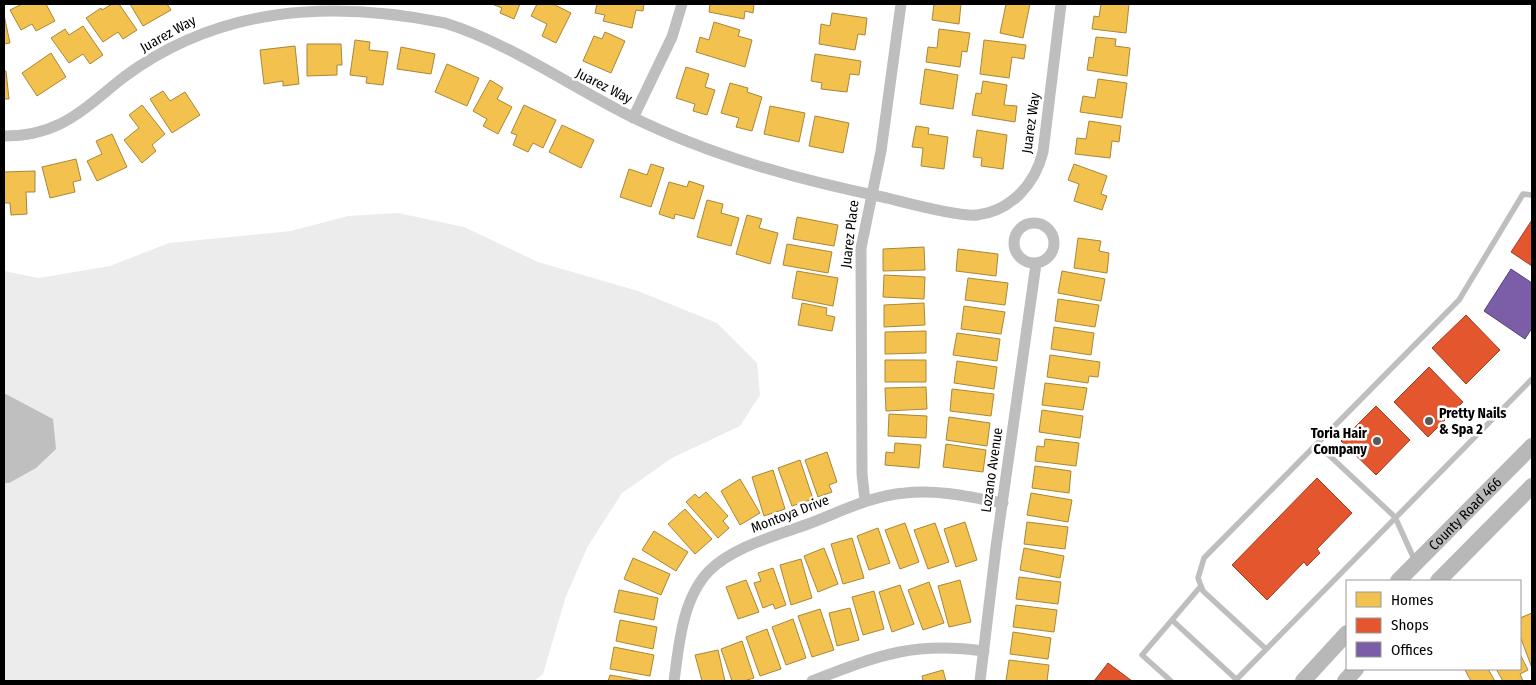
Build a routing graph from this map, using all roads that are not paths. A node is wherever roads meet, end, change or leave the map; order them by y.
1 (682, 4) edge
2 (902, 4) edge
3 (1061, 4) edge
4 (289, 5) edge
5 (633, 118) junction
6 (4, 136) edge
7 (870, 195) junction
8 (1532, 195) edge
9 (1036, 264) dead end
10 (1532, 379) edge
11 (1317, 444) junction
12 (1532, 446) edge
13 (1532, 486) edge
14 (864, 501) junction
15 (1003, 503) junction
16 (1395, 518) junction
17 (1416, 563) junction
18 (1399, 580) edge
19 (1439, 580) edge
20 (1201, 586) junction
21 (1172, 620) junction
22 (1346, 634) edge
23 (1266, 649) junction
24 (984, 651) junction
25 (1355, 670) edge
26 (1236, 680) edge
27 (674, 681) edge
28 (812, 681) edge
29 (980, 681) edge
30 (1171, 681) edge
31 (1303, 681) edge
32 (1345, 681) edge

1 - 5 street
2 - 7 street, Juarez Place
3 - 7 street, Juarez Way
4 - 5 street, Juarez Way
4 - 6 street, Juarez Way
5 - 7 street, Juarez Way
7 - 14 street, Juarez Place
8 - 11 lane
9 - 15 street, Lozano Avenue
10 - 16 lane
11 - 16 lane
11 - 20 lane
12 - 17 main road, County Road 466
13 - 19 main road, County Road 466
14 - 15 street, Montoya Drive
14 - 27 street, Montoya Drive
15 - 24 street, Lozano Avenue
16 - 17 lane
16 - 23 lane
17 - 18 main road, County Road 466
20 - 21 lane
20 - 23 lane
21 - 26 lane
21 - 30 lane
22 - 31 main road
23 - 26 lane
24 - 28 street
24 - 29 street, Lozano Avenue
25 - 32 main road

